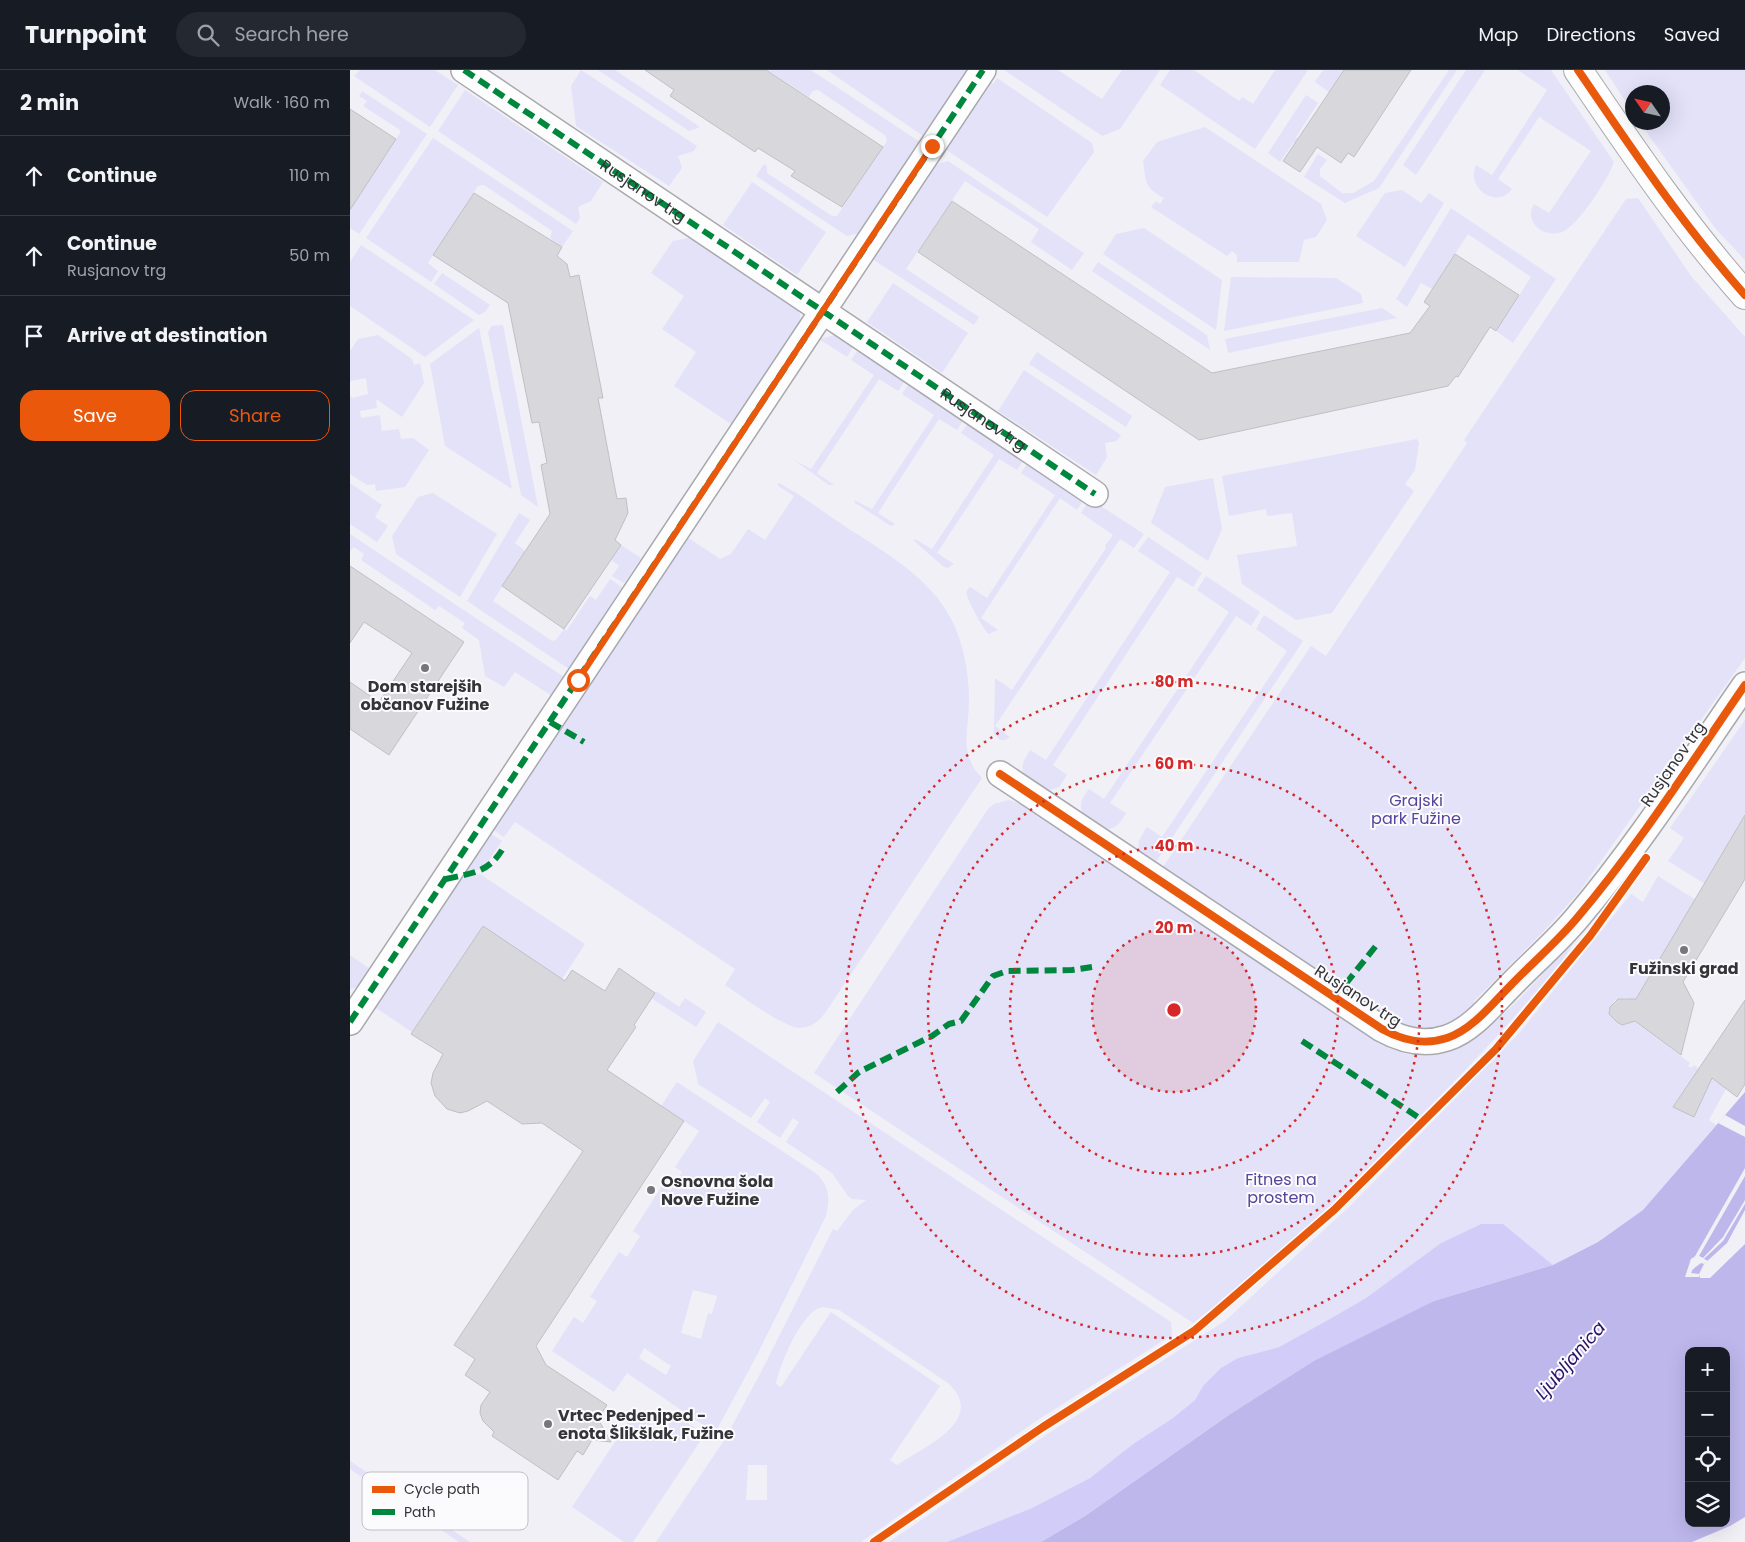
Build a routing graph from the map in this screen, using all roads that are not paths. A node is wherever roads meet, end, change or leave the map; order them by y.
1 (464, 70) edge
2 (983, 70) edge
3 (1578, 70) edge
4 (1745, 295) edge
5 (823, 311) junction
6 (1095, 494) dead end
7 (1745, 684) edge
8 (1000, 774) dead end
9 (350, 1022) edge

1 - 5 street, Rusjanov trg
2 - 5 street
3 - 4 street
5 - 6 street, Rusjanov trg
5 - 9 street
7 - 8 street, Rusjanov trg

